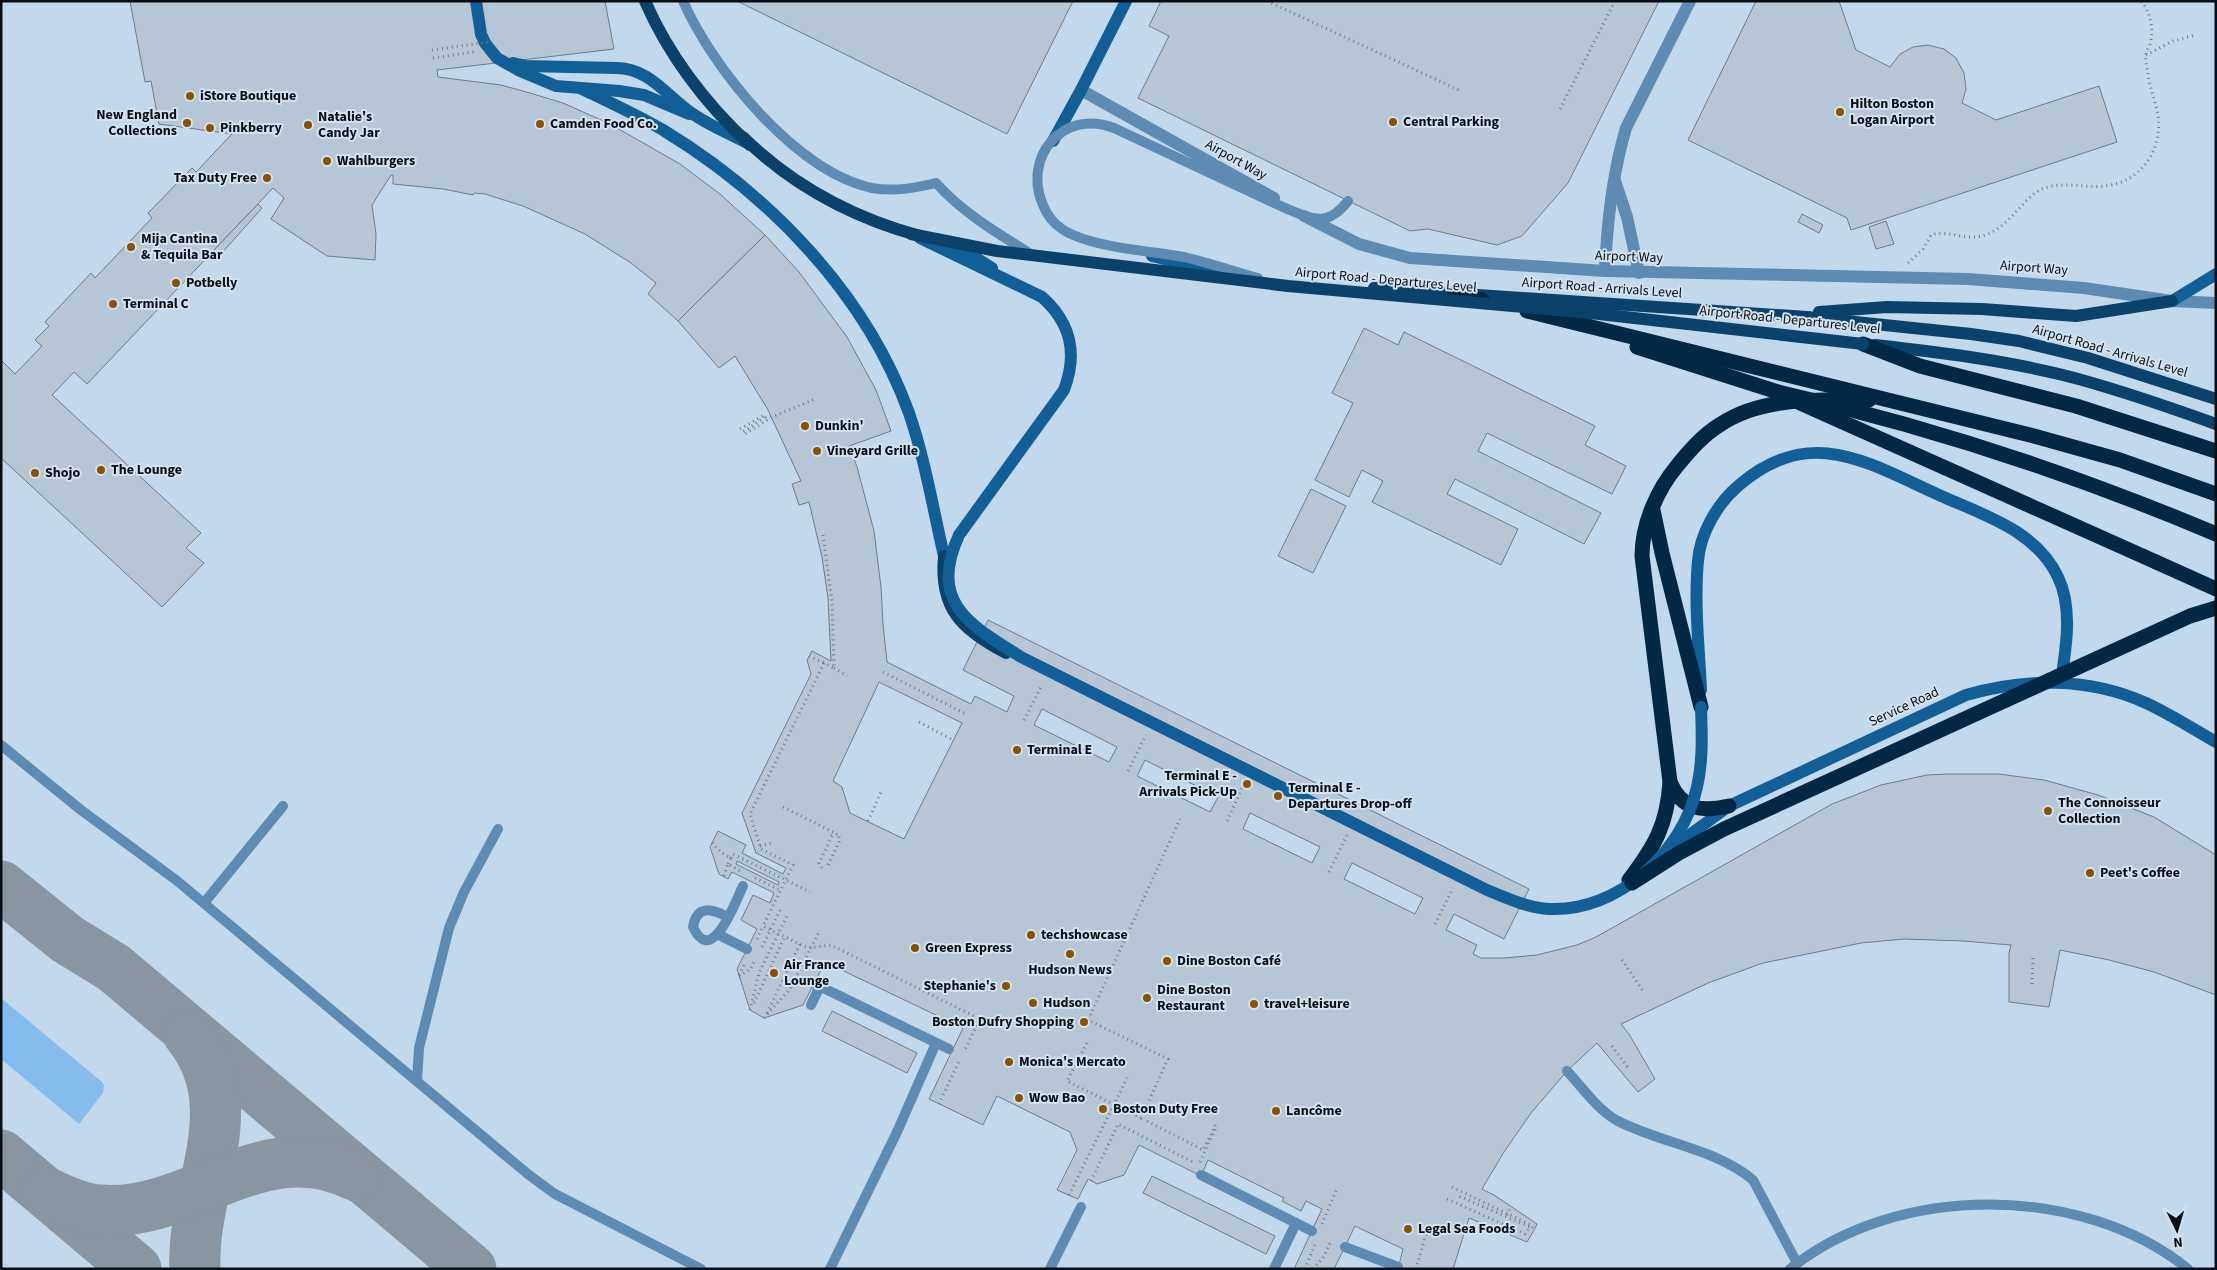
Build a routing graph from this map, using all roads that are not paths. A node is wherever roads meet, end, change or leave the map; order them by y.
1 (477, 1) edge
2 (646, 1) edge
3 (683, 1) edge
4 (1126, 1) edge
5 (1690, 1) edge
6 (489, 46) junction
7 (582, 89) junction
8 (1081, 90) junction
9 (750, 145) junction
10 (1614, 178) junction
11 (1348, 201) dead end
12 (911, 234) junction
13 (954, 244) junction
14 (1032, 255) junction
15 (1605, 271) junction
16 (1639, 272) junction
17 (2216, 274) edge
18 (1243, 279) junction
19 (1288, 286) junction
20 (1455, 293) junction
21 (2172, 300) junction
22 (1479, 303) junction
23 (2216, 303) edge
24 (1780, 316) junction
25 (1863, 344) junction
26 (1778, 392) junction
27 (2216, 399) edge
28 (1893, 400) junction
29 (2216, 424) edge
30 (2216, 451) edge
31 (2216, 494) edge
32 (1653, 508) junction
33 (2216, 534) edge
34 (944, 556) junction
35 (2216, 589) edge
36 (2216, 608) edge
37 (2061, 682) junction
38 (1702, 707) junction
39 (2216, 742) edge
40 (1, 745) edge
41 (1670, 782) junction
42 (283, 806) dead end
43 (1729, 806) junction
44 (498, 829) dead end
45 (1631, 881) junction
46 (743, 886) dead end
47 (204, 903) junction
48 (728, 917) junction
49 (718, 935) junction
50 (747, 949) dead end
51 (811, 1006) dead end
52 (936, 1043) junction
53 (949, 1049) dead end
54 (1567, 1071) dead end
55 (417, 1081) junction
56 (1201, 1175) dead end
57 (1081, 1207) dead end
58 (1296, 1223) junction
59 (1312, 1231) dead end
60 (1345, 1247) dead end
61 (1793, 1266) edge
62 (1398, 1267) dead end
63 (701, 1269) edge
64 (830, 1269) edge
65 (1050, 1269) edge
66 (1274, 1269) edge
67 (2188, 1269) edge

1 - 6 main road
2 - 9 main road, Airport Road - Departures Level, bridge
3 - 14 lane
4 - 8 main road
5 - 10 street
6 - 7 main road
6 - 9 main road, bridge
7 - 9 main road
7 - 34 main road
8 - 15 street, Airport Way
8 - 18 main road
9 - 12 main road, Airport Road - Departures Level
9 - 13 main road, Airport Road - Arrivals Level
10 - 15 street
10 - 16 street
11 - 19 lane, bridge
12 - 19 main road, Airport Road - Departures Level, bridge
12 - 45 main road, bridge
13 - 14 main road, Airport Road - Arrivals Level
13 - 34 main road
14 - 18 main road, Airport Road - Arrivals Level
15 - 16 street, Airport Way
16 - 21 street, Airport Way
17 - 21 main road
18 - 20 main road, Airport Road - Arrivals Level
19 - 22 main road, Airport Road - Departures Level, bridge
20 - 24 main road, Airport Road - Arrivals Level
20 - 28 highway
21 - 23 street, Airport Way
21 - 24 main road
22 - 25 main road, Airport Road - Departures Level, bridge
22 - 26 highway, bridge
24 - 27 main road, Airport Road - Arrivals Level
25 - 29 main road, Airport Road - Departures Level
25 - 30 highway
26 - 33 highway, bridge
26 - 35 highway, bridge
28 - 31 highway
28 - 32 highway
32 - 38 highway
32 - 41 highway
34 - 45 main road
36 - 45 highway, bridge
37 - 38 main road
37 - 39 main road, Service Road
37 - 43 main road, Service Road
38 - 45 main road, bridge
40 - 47 lane
41 - 43 highway
41 - 45 highway
42 - 47 lane
43 - 45 main road, Service Road
44 - 55 lane
46 - 48 lane
47 - 55 lane
48 - 49 lane
48 - 49 lane
49 - 50 lane
51 - 52 lane
52 - 53 lane
52 - 64 lane
54 - 61 lane
55 - 63 lane
56 - 58 lane
57 - 65 lane
58 - 59 lane
58 - 66 lane
60 - 62 lane
61 - 67 lane

